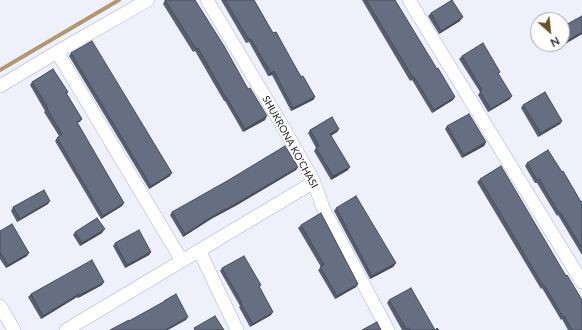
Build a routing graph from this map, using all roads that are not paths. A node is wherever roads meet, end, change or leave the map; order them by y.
1 (148, 0) edge
2 (207, 0) edge
3 (409, 0) edge
4 (57, 52) junction
5 (0, 86) edge
6 (314, 182) junction
7 (199, 250) junction
8 (182, 261) junction
9 (582, 282) edge
10 (0, 306) edge
11 (14, 330) edge
12 (66, 330) edge
13 (237, 330) edge
14 (388, 330) edge

1 - 4 street
2 - 6 street, SHUKRONA KO'CHASI
3 - 9 street
4 - 5 street
4 - 8 street
6 - 7 street
6 - 14 street, SHUKRONA KO'CHASI
7 - 8 street
7 - 13 street
8 - 12 street
10 - 11 street

